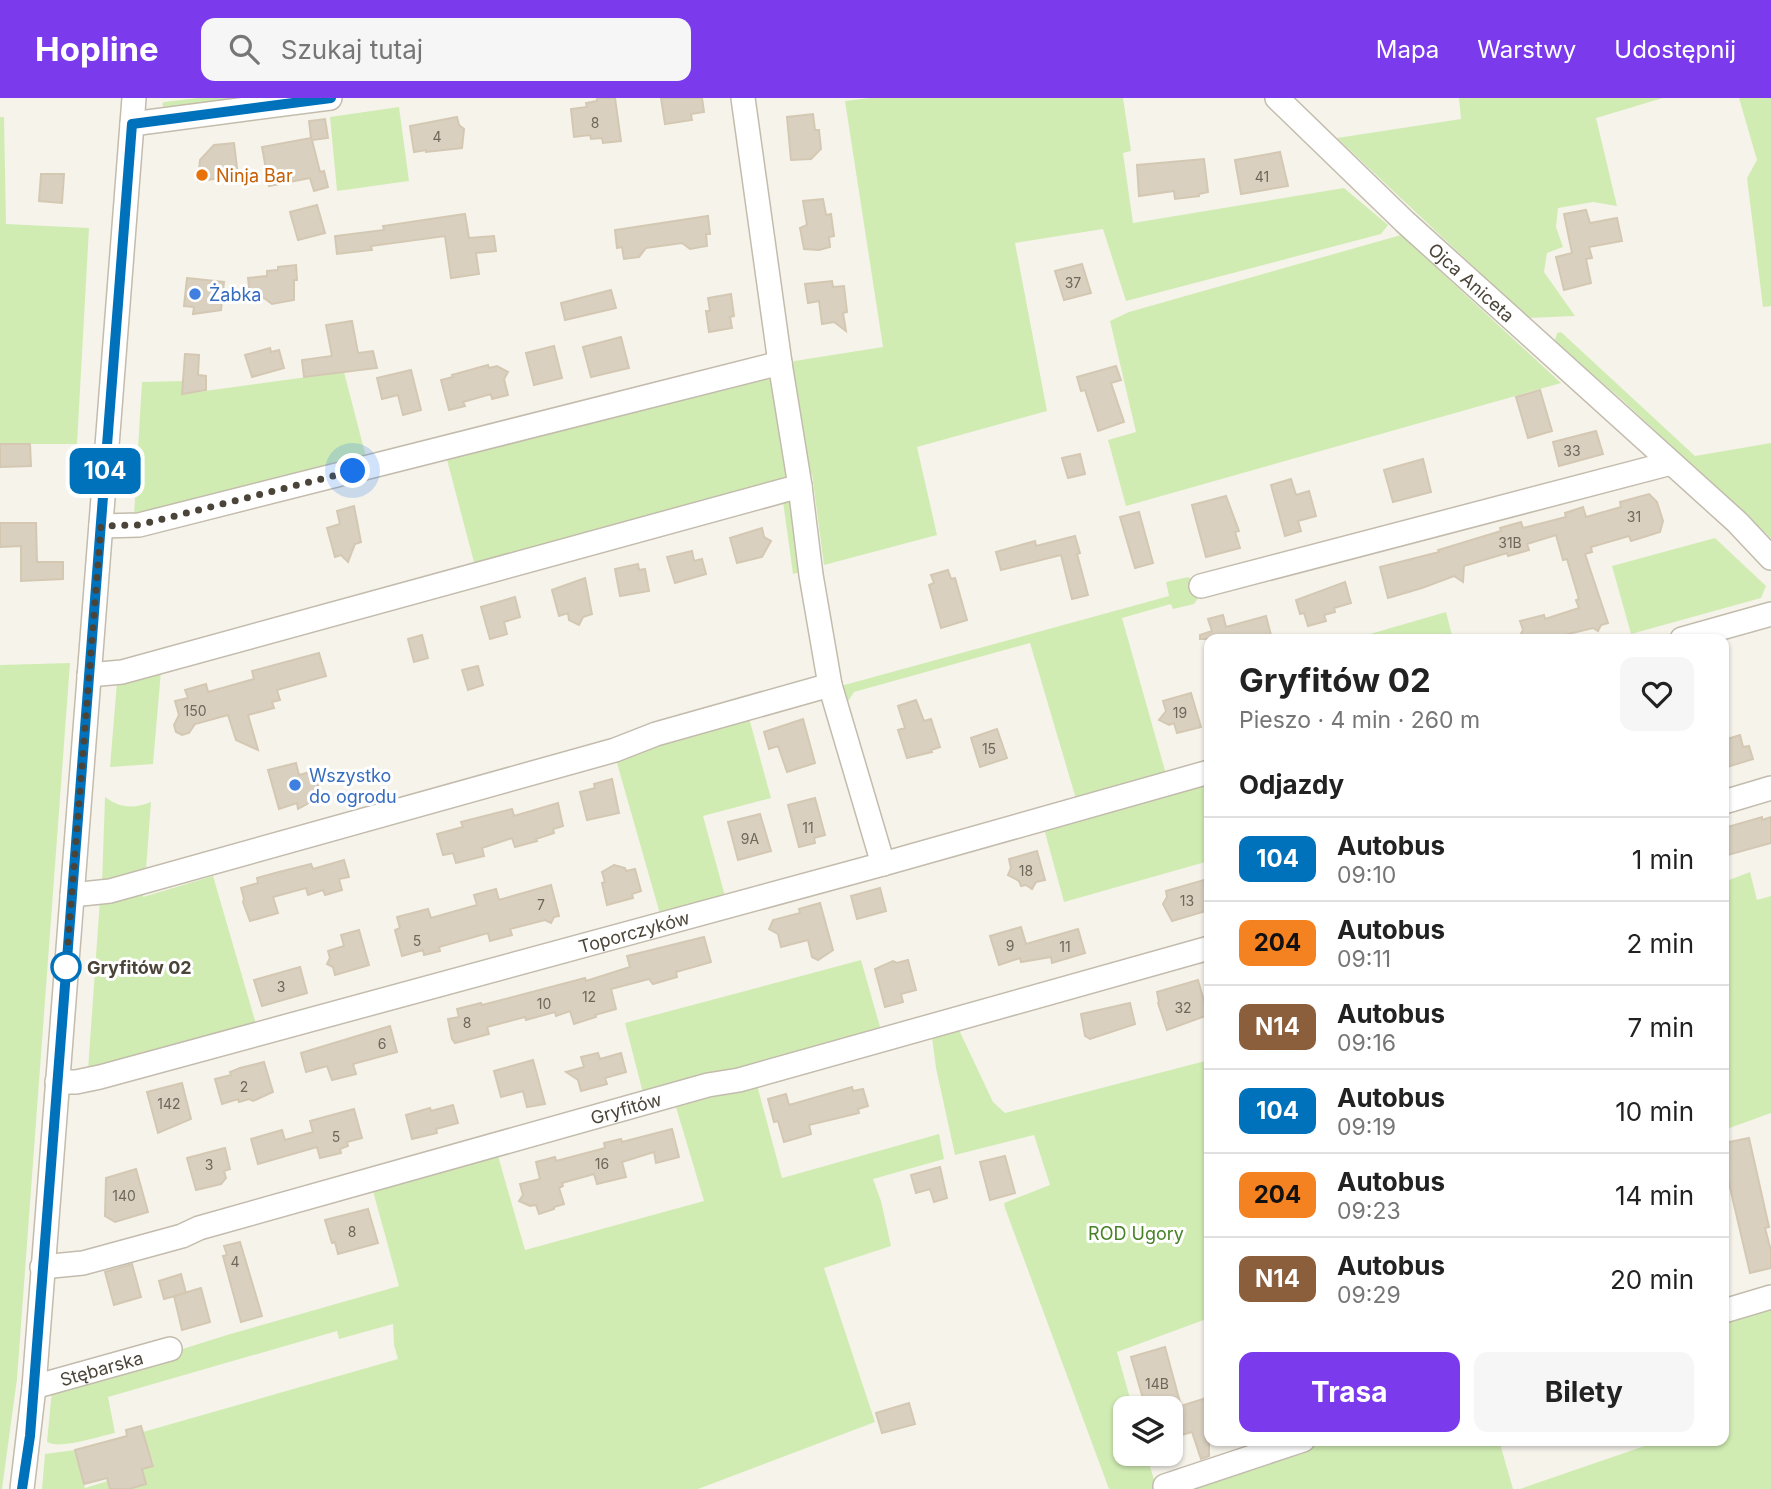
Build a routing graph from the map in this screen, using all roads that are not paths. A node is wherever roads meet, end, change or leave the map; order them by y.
1 (134, 98) edge
2 (330, 98) edge
3 (743, 98) edge
4 (1277, 98) edge
5 (132, 124) junction
6 (780, 363) junction
7 (1671, 463) junction
8 (800, 486) junction
9 (101, 526) junction
10 (1771, 558) edge
11 (1200, 586) dead end
12 (1771, 614) edge
13 (1700, 634) edge
14 (89, 675) junction
15 (830, 685) junction
16 (1204, 773) edge
17 (1771, 788) edge
18 (1729, 801) edge
19 (883, 864) junction
20 (72, 895) junction
21 (1204, 949) edge
22 (57, 1083) junction
23 (42, 1267) junction
24 (1771, 1297) edge
25 (1729, 1310) edge
26 (170, 1349) dead end
27 (34, 1387) junction
28 (1285, 1446) edge
29 (1165, 1486) dead end
30 (22, 1489) edge

1 - 5 street
2 - 5 street
3 - 6 street
4 - 7 street, Ojca Aniceta
5 - 9 street
6 - 8 street
6 - 9 street
7 - 10 street, Ojca Aniceta
7 - 11 street
8 - 14 street
8 - 15 street
9 - 14 street
12 - 13 street
14 - 20 street
15 - 19 street
15 - 20 street
16 - 19 street, Toporczyków
17 - 18 street
19 - 22 street, Toporczyków
20 - 22 street
21 - 23 street, Gryfitów
22 - 23 street
23 - 27 street
24 - 25 street
26 - 27 street, Stębarska
27 - 30 street
28 - 29 street

